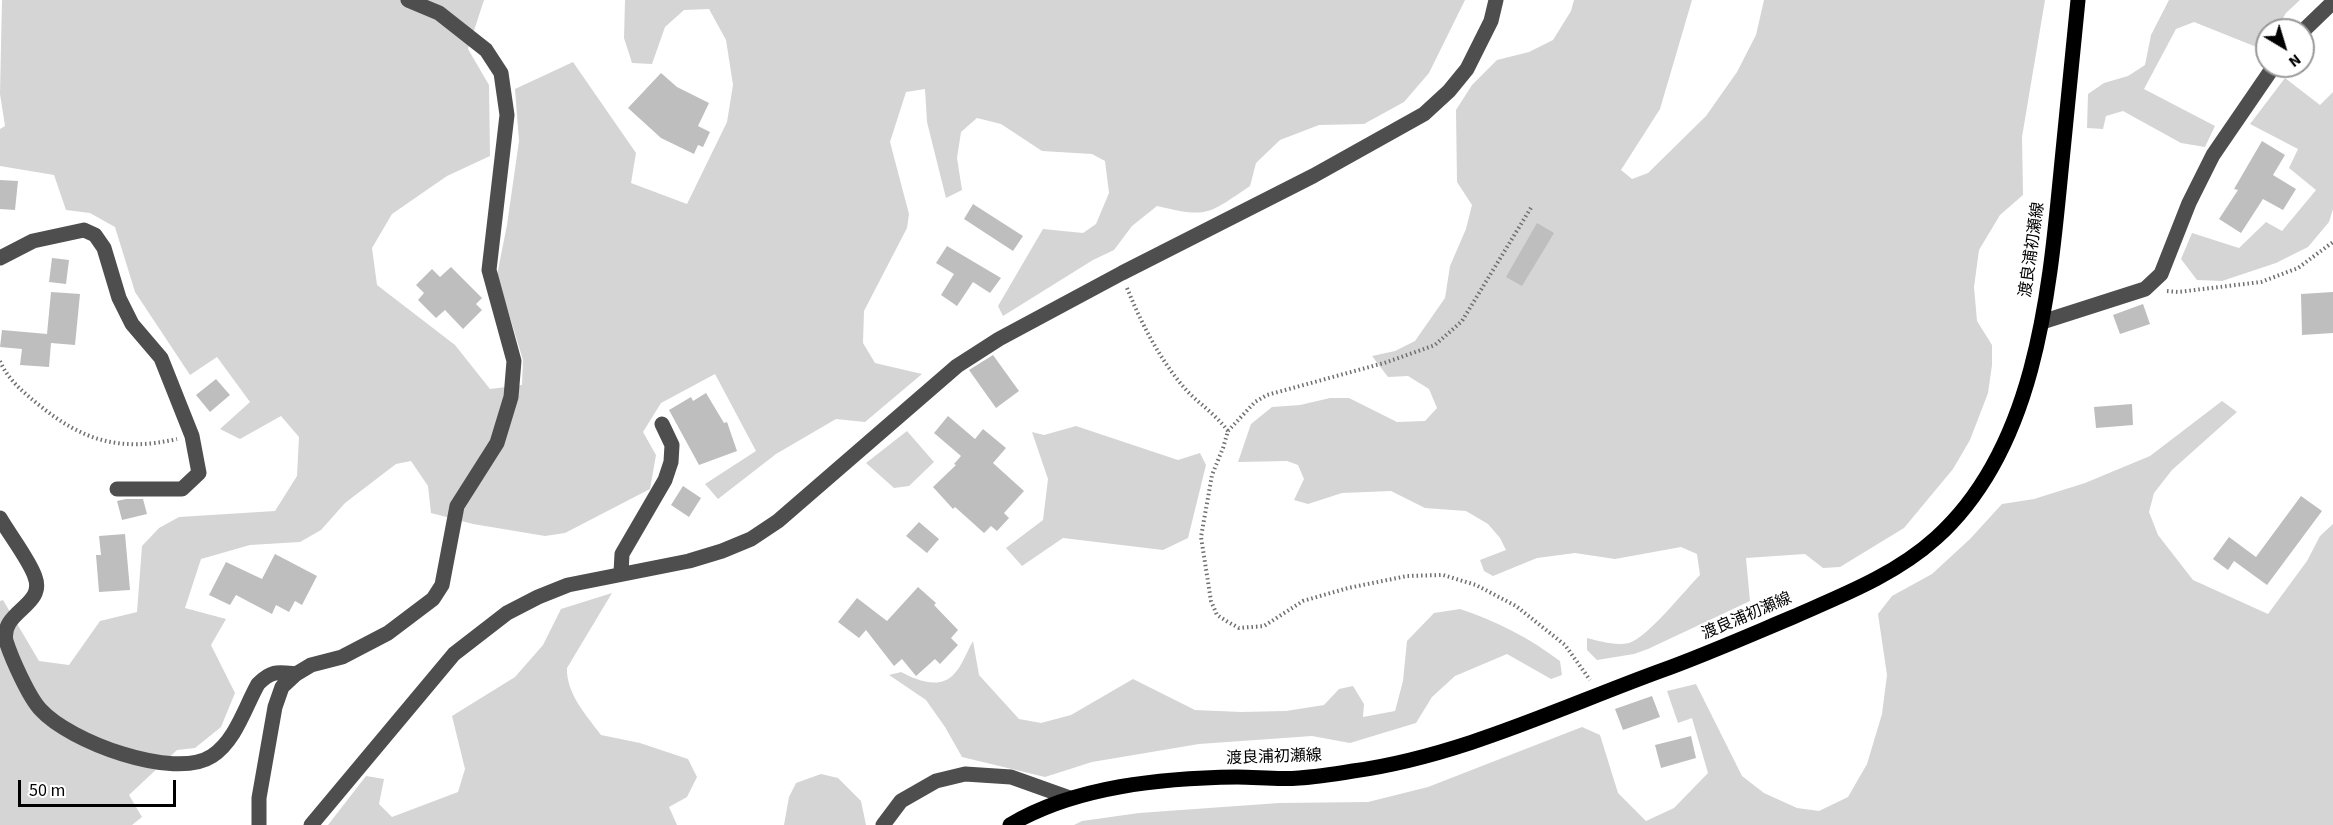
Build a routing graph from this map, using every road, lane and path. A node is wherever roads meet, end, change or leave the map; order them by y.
1 (408, 0) edge
2 (1496, 0) edge
3 (2078, 0) edge
4 (2333, 2) edge
5 (2315, 20) edge
6 (2266, 78) edge
7 (1532, 206) dead end
8 (2333, 242) edge
9 (0, 258) edge
10 (1122, 273) junction
11 (2145, 289) junction
12 (2042, 322) junction
13 (0, 361) edge
14 (662, 424) dead end
15 (1228, 431) junction
16 (192, 436) junction
17 (117, 489) dead end
18 (0, 518) edge
19 (621, 573) junction
20 (296, 674) junction
21 (1598, 694) junction
22 (1070, 798) junction
23 (259, 825) edge
24 (311, 825) edge
25 (883, 825) edge
26 (1010, 825) edge

1 - 20 street
2 - 10 street
3 - 12 main road, 渡良浦初瀬線
4 - 5 street
6 - 11 street
7 - 15 path
8 - 11 path
9 - 16 street
10 - 15 path
10 - 19 street
11 - 12 street
12 - 21 main road, 渡良浦初瀬線
13 - 16 path
14 - 19 street
15 - 21 path
16 - 17 street
18 - 20 street
19 - 24 street
20 - 23 street
21 - 22 main road, 渡良浦初瀬線
22 - 25 street
22 - 26 main road, 渡良浦初瀬線

